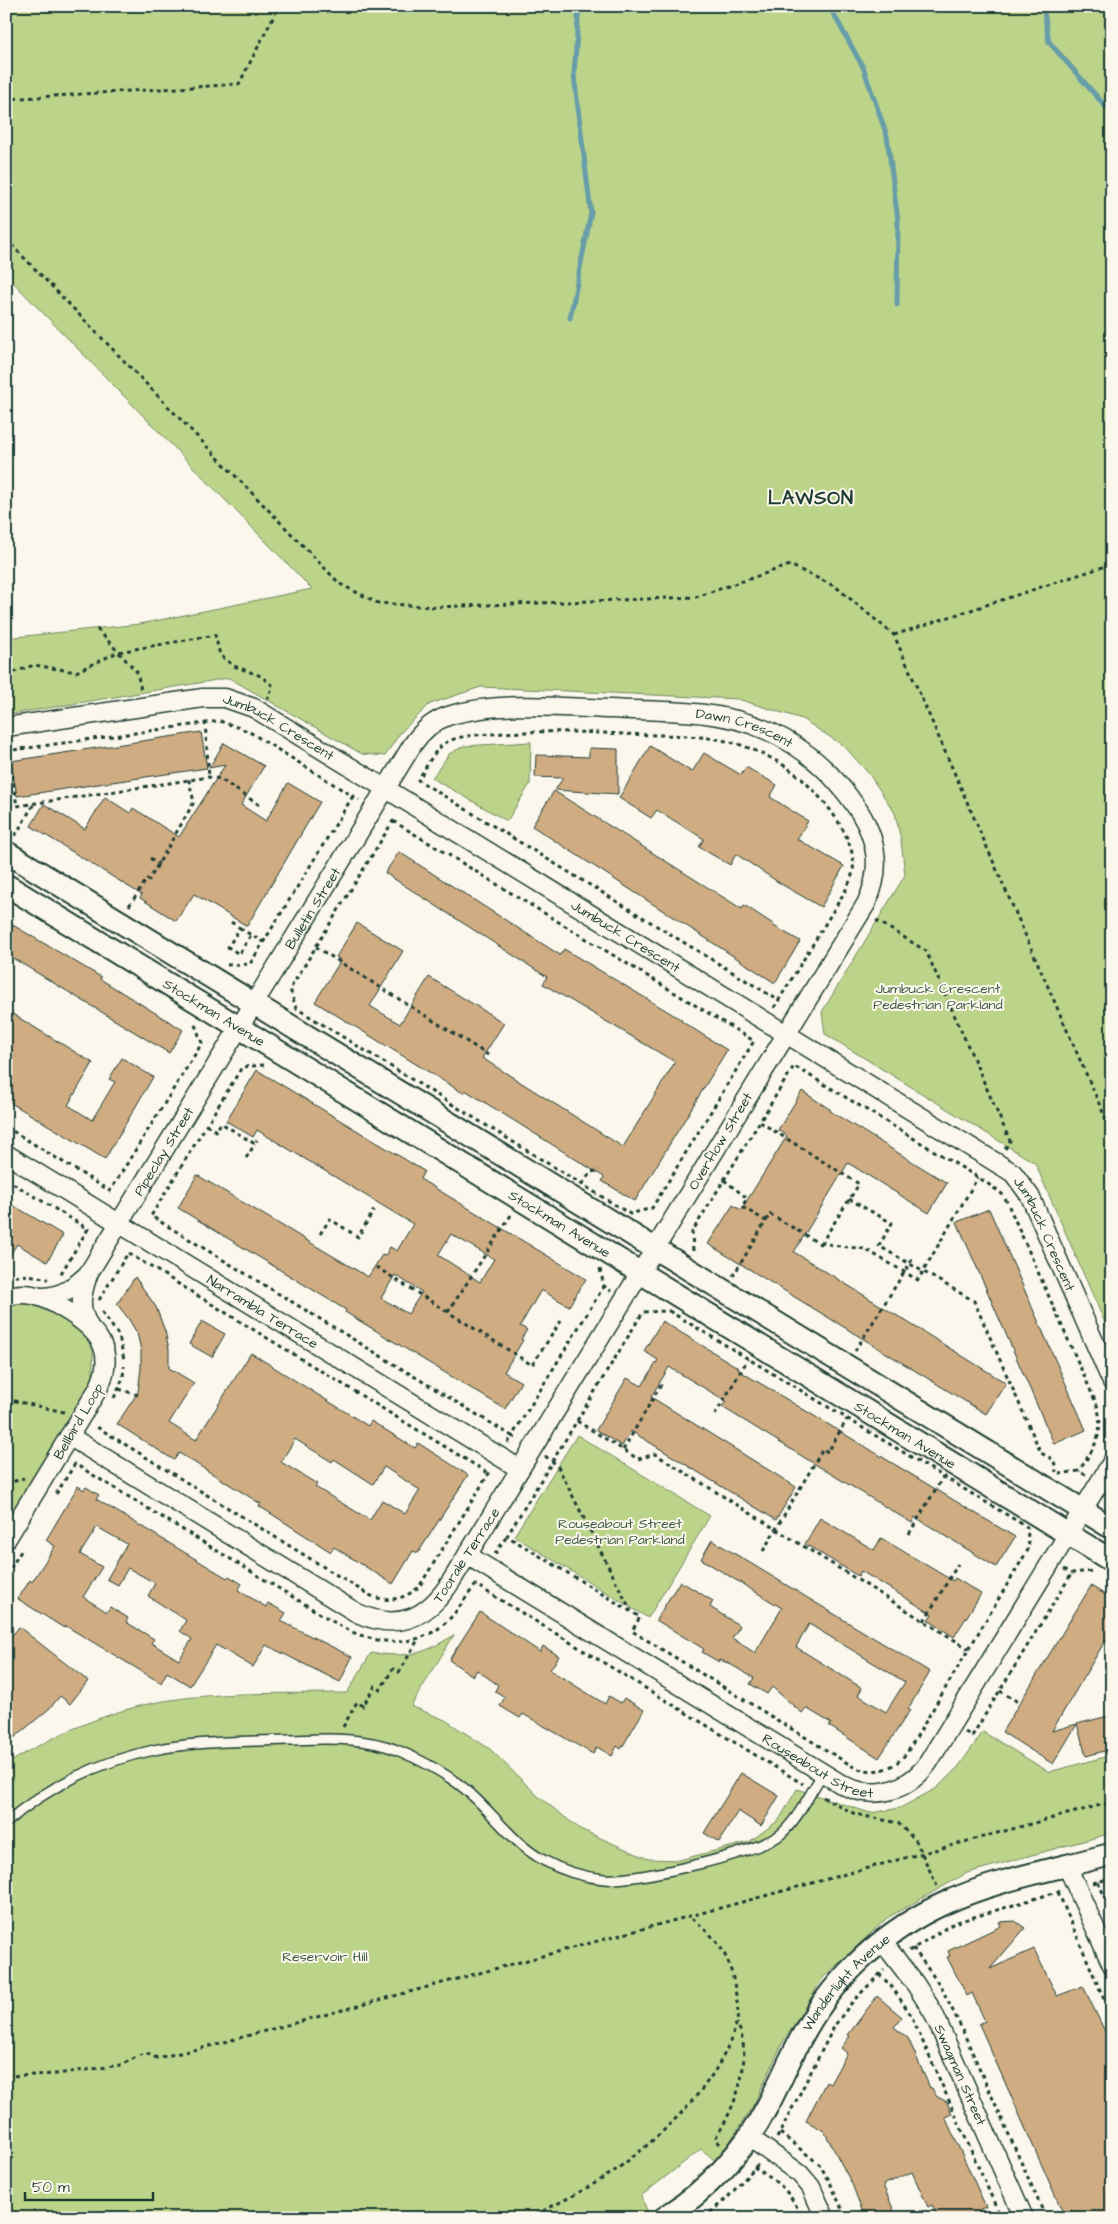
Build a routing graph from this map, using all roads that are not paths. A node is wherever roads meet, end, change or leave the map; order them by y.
1 (6, 728) edge
2 (385, 788) junction
3 (12, 844) edge
4 (6, 885) edge
5 (254, 1004) junction
6 (239, 1027) junction
7 (786, 1034) junction
8 (6, 1154) edge
9 (119, 1224) junction
10 (654, 1249) junction
11 (640, 1273) junction
12 (88, 1274) junction
13 (6, 1297) edge
14 (43, 1297) junction
15 (88, 1324) junction
16 (1112, 1382) edge
17 (69, 1436) junction
18 (1112, 1462) edge
19 (520, 1469) junction
20 (1075, 1522) junction
21 (1112, 1528) edge
22 (6, 1540) edge
23 (467, 1555) junction
24 (1112, 1561) edge
25 (823, 1773) junction
26 (6, 1823) edge
27 (1112, 1854) edge
28 (1067, 1866) junction
29 (882, 1941) junction
30 (1112, 1964) edge
31 (749, 2137) junction
32 (664, 2218) edge
33 (825, 2218) edge
34 (1024, 2218) edge

1 - 2 street, Jumbuck Crescent
2 - 5 street, Bulletin Street
2 - 7 street, Jumbuck Crescent
2 - 7 street, Dawn Crescent
3 - 5 street, Stockman Avenue
4 - 6 street, Stockman Avenue
5 - 6 street, Bulletin Street
5 - 10 street, Stockman Avenue
6 - 9 street, Pipeclay Street
6 - 11 street, Stockman Avenue
7 - 10 street, Overflow Street
7 - 16 street, Jumbuck Crescent
8 - 9 street, Narrambla Terrace
9 - 12 street, Pipeclay Street
9 - 19 street, Narrambla Terrace
10 - 11 street, Toorale Terrace
10 - 20 street, Stockman Avenue
11 - 19 street, Toorale Terrace
11 - 20 street, Stockman Avenue
12 - 14 street, Pipeclay Street
12 - 15 street, Pipeclay Street
13 - 14 street, Bellbird Loop
14 - 15 street, Bellbird Loop
15 - 17 street, Bellbird Loop
17 - 22 street, Bellbird Loop
17 - 23 street, Toorale Terrace
18 - 20 street
19 - 23 street, Toorale Terrace
20 - 21 street, Stockman Avenue
20 - 24 street, Stockman Avenue
20 - 25 street, Rouseabout Street
23 - 25 street, Rouseabout Street
25 - 26 lane
27 - 28 street, Wanderlight Avenue
28 - 29 street, Wanderlight Avenue
28 - 30 street
29 - 31 street, Wanderlight Avenue
29 - 34 street, Swagman Street
31 - 32 street, Wanderlight Avenue
31 - 33 street

